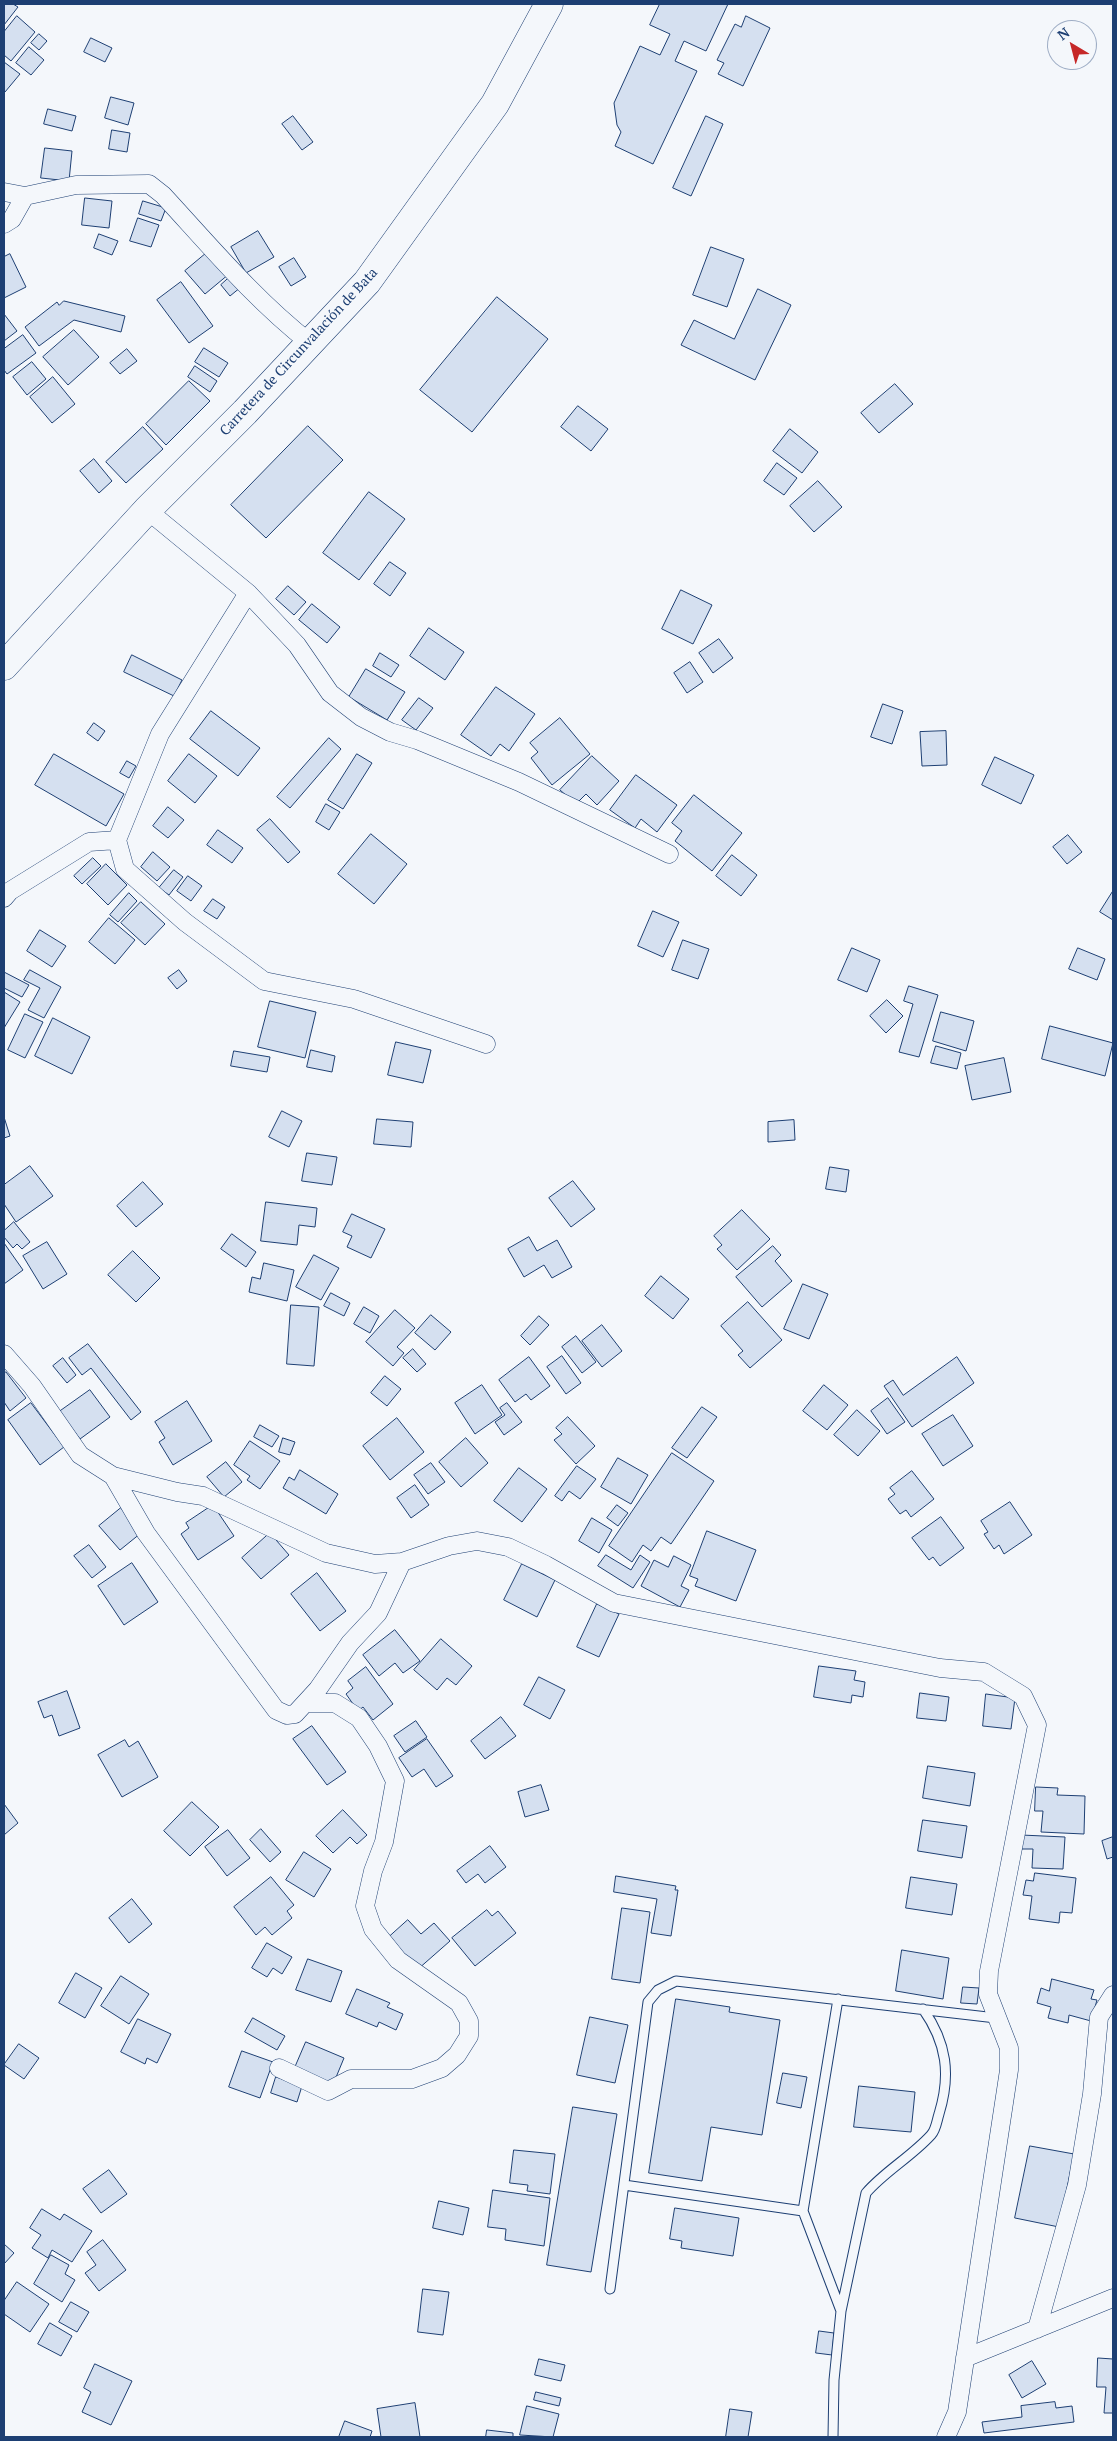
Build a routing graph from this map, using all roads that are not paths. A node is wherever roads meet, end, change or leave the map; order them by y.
1 (549, 4) edge
2 (4, 192) edge
3 (25, 196) junction
4 (4, 224) edge
5 (310, 343) junction
6 (147, 510) junction
7 (248, 593) junction
8 (4, 666) edge
9 (117, 840) junction
10 (669, 854) dead end
11 (4, 898) edge
12 (486, 1044) dead end
13 (4, 1354) edge
14 (113, 1476) junction
15 (402, 1562) junction
16 (306, 1703) junction
17 (1113, 1995) edge
18 (838, 1999) junction
19 (923, 2010) junction
20 (996, 2018) junction
21 (279, 2068) dead end
22 (624, 2185) junction
23 (803, 2211) junction
24 (610, 2289) dead end
25 (1113, 2298) edge
26 (841, 2311) junction
27 (1037, 2329) junction
28 (965, 2358) junction
29 (833, 2437) edge
30 (946, 2437) edge

1 - 5 main road, Carretera de Circunvalación de Bata
2 - 3 street
3 - 4 street
3 - 5 street
5 - 6 main road, Carretera de Circunvalación de Bata
6 - 7 street
6 - 8 main road, Carretera de Circunvalación de Bata
7 - 9 street
7 - 10 street
9 - 11 street
9 - 12 street
13 - 14 street
14 - 15 street
14 - 16 street
15 - 16 street
15 - 20 street
16 - 21 street
17 - 27 street
18 - 19 lane
18 - 22 lane
18 - 23 lane
19 - 20 lane
19 - 26 lane
20 - 28 street
22 - 23 lane
22 - 24 lane
23 - 26 lane
25 - 27 street
26 - 29 lane
27 - 28 street
28 - 30 street

